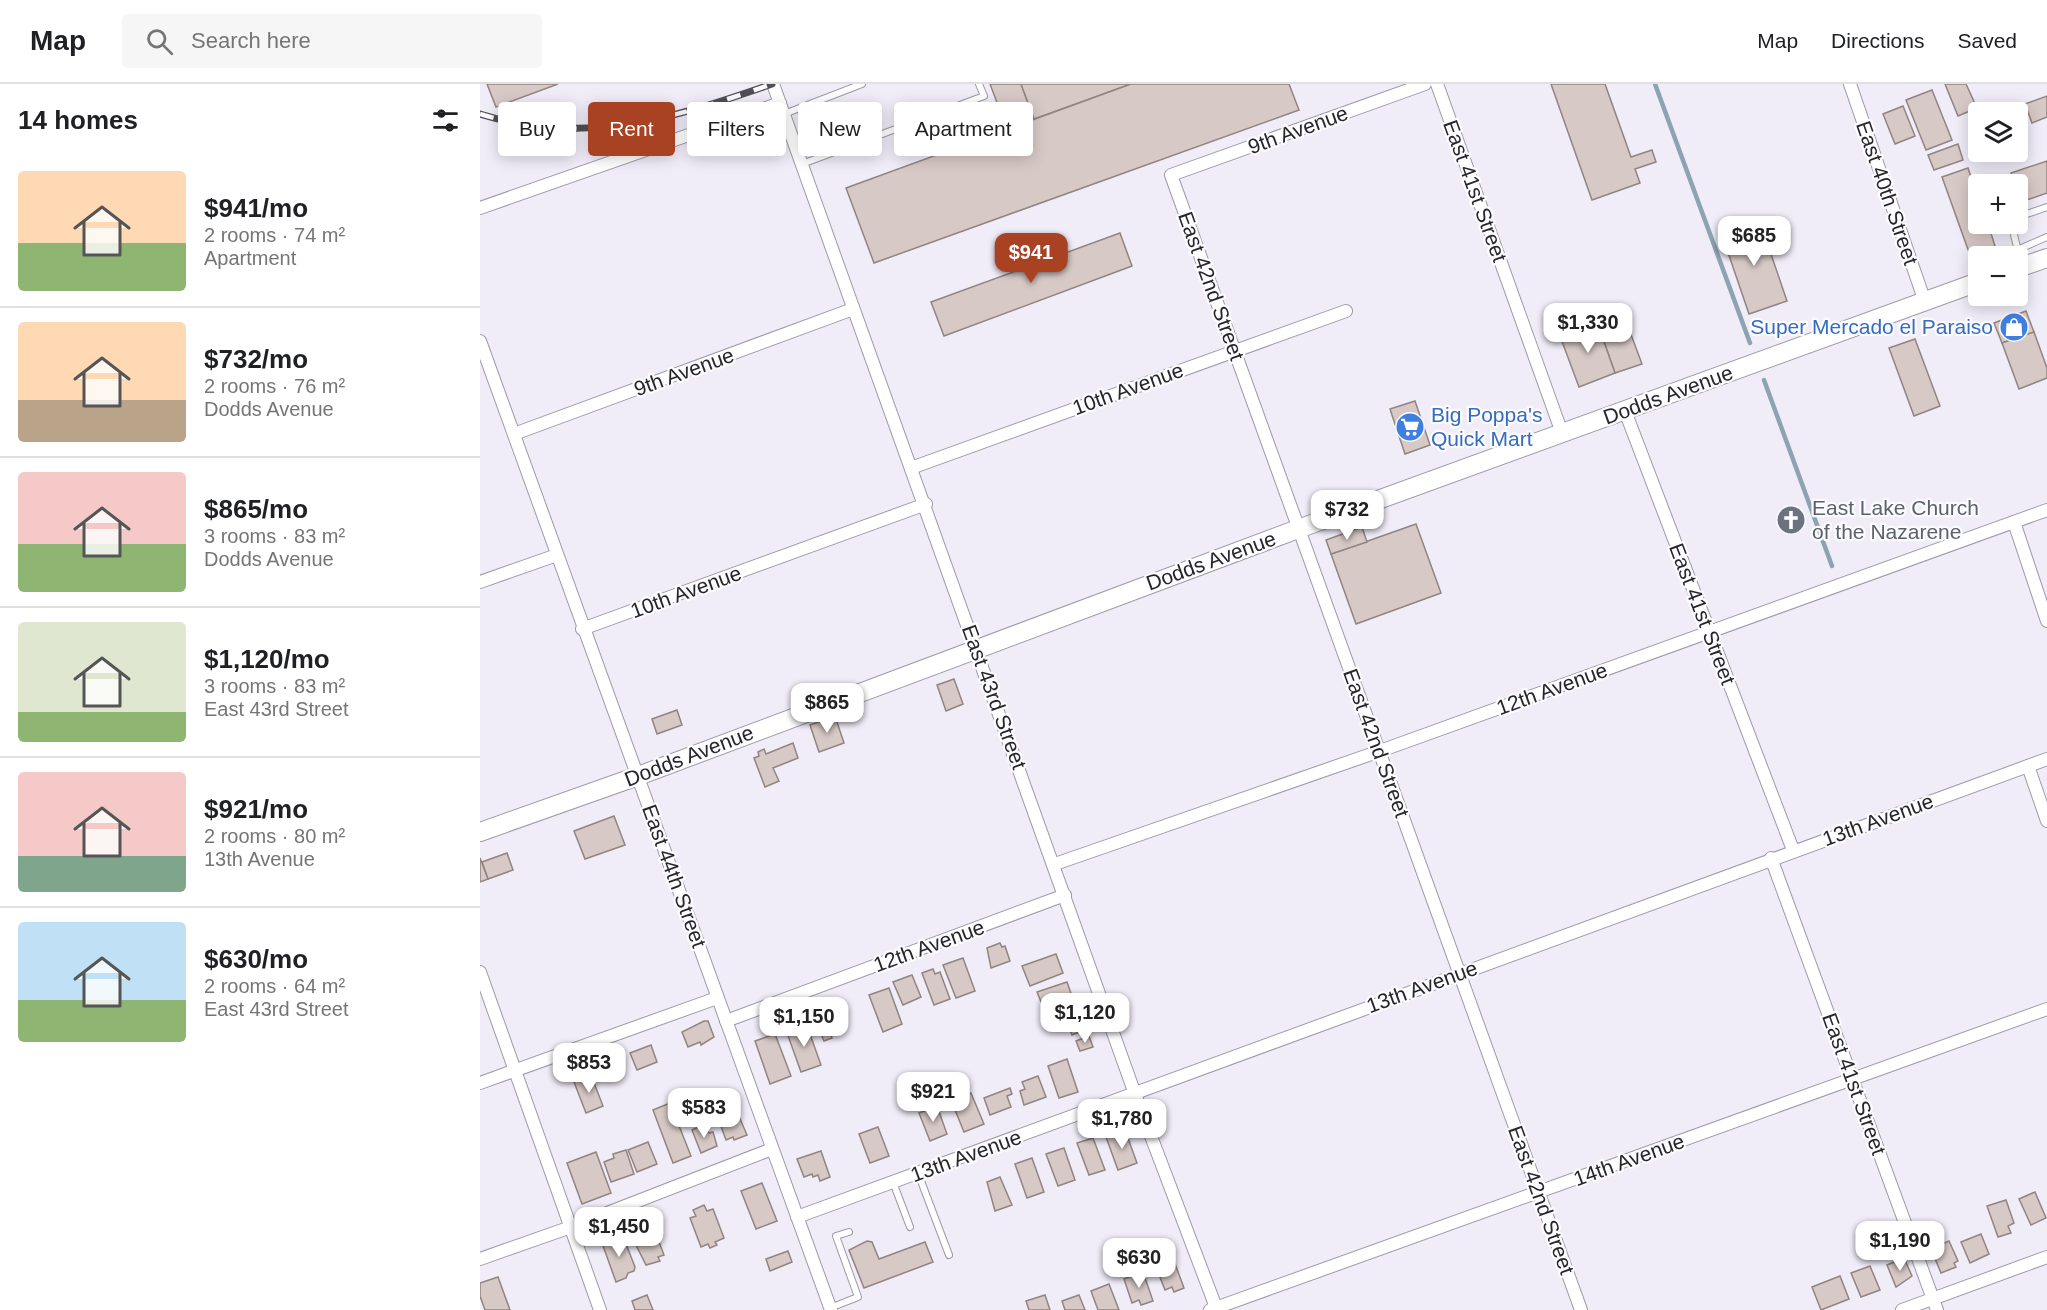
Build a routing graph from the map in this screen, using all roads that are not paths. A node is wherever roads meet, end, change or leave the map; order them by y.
1 (772, 84) edge
2 (862, 84) edge
3 (979, 84) edge
4 (1425, 84) edge
5 (1437, 84) edge
6 (1850, 84) edge
7 (779, 102) edge
8 (786, 108) edge
9 (786, 120) edge
10 (687, 140) edge
11 (802, 164) junction
12 (1171, 175) joint
13 (2047, 207) edge
14 (480, 208) edge
15 (2028, 214) edge
16 (2047, 237) edge
17 (2028, 253) edge
18 (2047, 258) edge
19 (2028, 260) edge
20 (1968, 286) edge
21 (1925, 302) junction
22 (853, 309) junction
23 (1346, 311) dead end
24 (480, 341) edge
25 (1234, 350) junction
26 (1625, 411) junction
27 (1563, 433) junction
28 (514, 434) junction
29 (911, 468) junction
30 (926, 504) junction
31 (2047, 510) edge
32 (2014, 522) junction
33 (1298, 529) junction
34 (557, 555) junction
35 (480, 582) edge
36 (2047, 621) edge
37 (582, 629) junction
38 (1709, 633) junction
39 (976, 647) junction
40 (1380, 751) junction
41 (2047, 759) edge
42 (2028, 766) junction
43 (638, 776) junction
44 (2047, 821) edge
45 (480, 832) edge
46 (1793, 850) junction
47 (1771, 858) junction
48 (1055, 864) junction
49 (1065, 895) junction
50 (480, 972) edge
51 (1459, 973) junction
52 (717, 998) junction
53 (2047, 1009) edge
54 (726, 1021) junction
55 (515, 1071) junction
56 (1852, 1079) junction
57 (480, 1083) edge
58 (1135, 1094) junction
59 (772, 1149) junction
60 (918, 1173) junction
61 (893, 1182) junction
62 (1538, 1193) junction
63 (797, 1217) junction
64 (571, 1227) junction
65 (910, 1227) dead end
66 (849, 1232) dead end
67 (949, 1256) dead end
68 (2047, 1257) edge
69 (480, 1259) edge
70 (1935, 1304) edge
71 (830, 1309) edge
72 (1214, 1309) edge
73 (600, 1310) edge
74 (1581, 1310) edge
75 (1902, 1310) edge

1 - 7 street, East 43rd Street
2 - 8 lane
3 - 11 lane
4 - 12 street, 9th Avenue
5 - 27 street, East 41st Street
6 - 21 street, East 40th Street
9 - 11 street, East 43rd Street
10 - 14 street
11 - 22 street, East 43rd Street
12 - 25 street, East 42nd Street
13 - 15 lane
16 - 17 lane
18 - 19 street
20 - 21 street, Dodds Avenue
21 - 26 street, Dodds Avenue
22 - 28 street, 9th Avenue
22 - 29 street, East 43rd Street
23 - 25 street, 10th Avenue
24 - 28 street, East 44th Street
25 - 29 street, 10th Avenue
25 - 33 street, East 42nd Street
26 - 27 street, Dodds Avenue
26 - 38 street, East 41st Street
27 - 33 street, Dodds Avenue
28 - 34 street, East 44th Street
29 - 30 street, East 43rd Street
30 - 37 street, 10th Avenue
30 - 39 street, East 43rd Street
31 - 32 street, 12th Avenue
32 - 36 street
32 - 38 street, 12th Avenue
33 - 39 street, Dodds Avenue
33 - 40 street, East 42nd Street
34 - 35 street
34 - 37 street, East 44th Street
37 - 43 street, East 44th Street
38 - 40 street, 12th Avenue
38 - 46 street, East 41st Street
39 - 43 street, Dodds Avenue
39 - 48 street, East 43rd Street
40 - 48 street, 12th Avenue
40 - 51 street, East 42nd Street
41 - 42 street, 13th Avenue
42 - 44 street
42 - 46 street, 13th Avenue
43 - 45 street, Dodds Avenue
43 - 52 street, East 44th Street
46 - 47 street, 13th Avenue
47 - 51 street, 13th Avenue
47 - 56 street, East 41st Street
48 - 49 street, East 43rd Street
49 - 54 street, 12th Avenue
49 - 58 street, East 43rd Street
50 - 55 street
51 - 58 street, 13th Avenue
51 - 62 street, East 42nd Street
52 - 54 street, East 44th Street
52 - 55 street
53 - 56 street, 14th Avenue
54 - 59 street, East 44th Street
55 - 57 street
55 - 64 street
56 - 62 street, 14th Avenue
56 - 70 street, East 41st Street
58 - 60 street, 13th Avenue
58 - 72 street, East 43rd Street
59 - 63 street, East 44th Street
59 - 64 street
60 - 61 street, 13th Avenue
60 - 67 lane
61 - 63 street, 13th Avenue
61 - 65 lane
62 - 72 street, 14th Avenue
62 - 74 street, East 42nd Street
63 - 71 street, East 44th Street
64 - 69 street
64 - 73 street
66 - 71 lane
68 - 70 street
70 - 75 street

